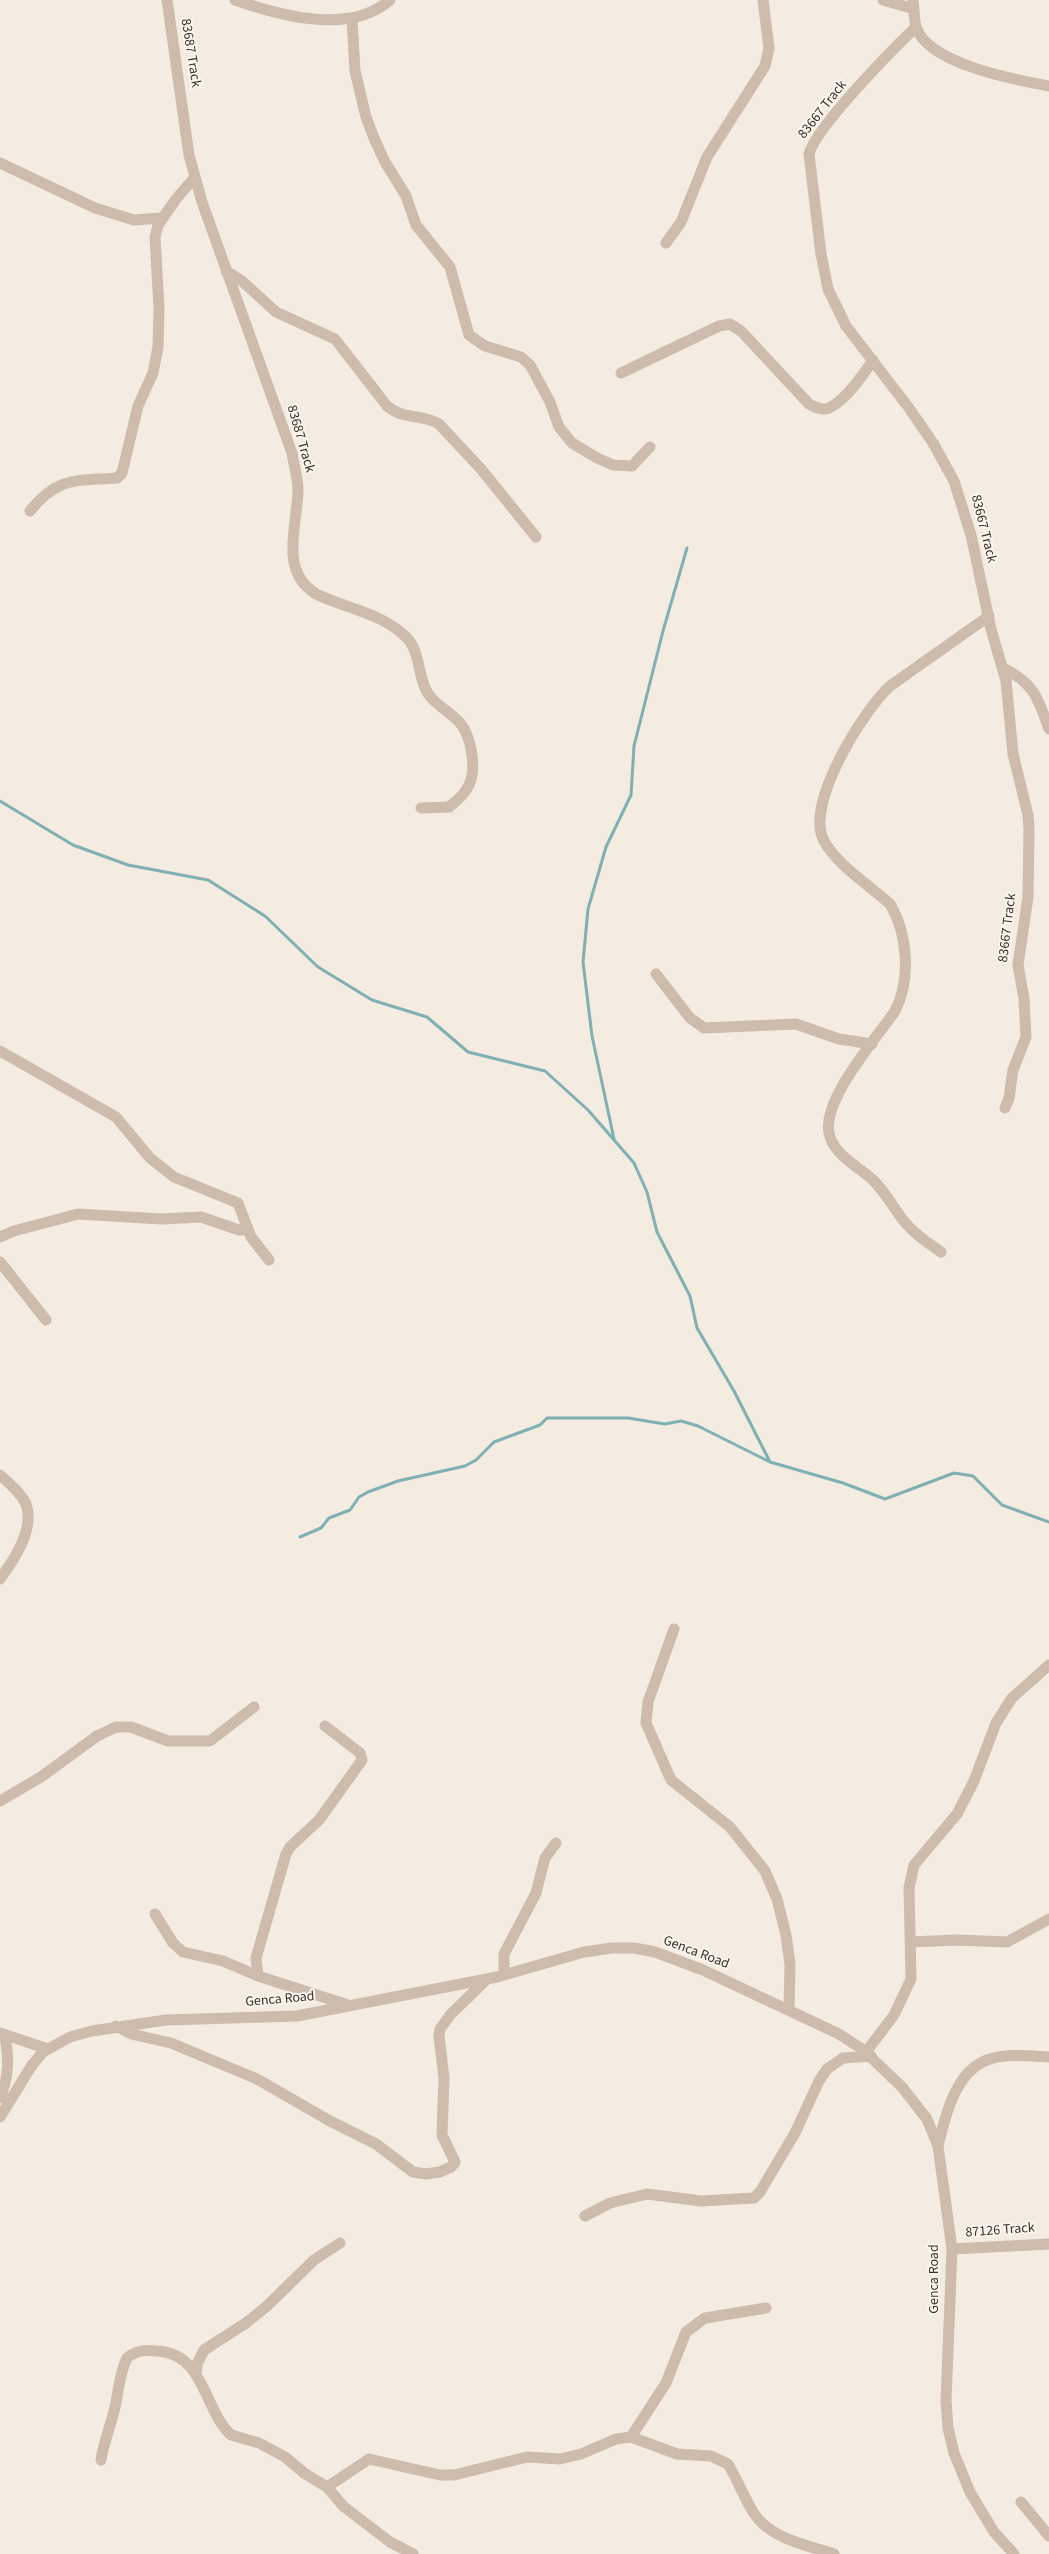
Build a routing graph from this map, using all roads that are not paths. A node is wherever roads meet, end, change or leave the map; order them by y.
1 (167, 0) edge
2 (235, 0) edge
3 (390, 0) edge
4 (763, 0) edge
5 (883, 0) edge
6 (913, 4) edge
7 (352, 19) junction
8 (916, 27) junction
9 (1049, 86) edge
10 (0, 163) edge
11 (195, 177) junction
12 (161, 218) junction
13 (666, 243) dead end
14 (226, 271) junction
15 (873, 360) junction
16 (621, 374) dead end
17 (650, 447) dead end
18 (30, 511) dead end
19 (536, 537) dead end
20 (989, 616) junction
21 (1003, 668) junction
22 (1049, 729) edge
23 (421, 808) dead end
24 (656, 974) dead end
25 (872, 1044) junction
26 (0, 1051) edge
27 (1005, 1108) dead end
28 (248, 1230) junction
29 (0, 1237) edge
30 (941, 1252) dead end
31 (269, 1260) dead end
32 (0, 1262) edge
33 (46, 1320) dead end
34 (0, 1475) edge
35 (0, 1579) edge
36 (674, 1629) dead end
37 (1049, 1665) edge
38 (254, 1707) dead end
39 (325, 1726) dead end
40 (0, 1801) edge
41 (556, 1843) dead end
42 (155, 1914) dead end
43 (1049, 1919) edge
44 (910, 1942) junction
45 (504, 1974) junction
46 (258, 1976) junction
47 (488, 1978) junction
48 (350, 2006) junction
49 (789, 2010) junction
50 (116, 2026) junction
51 (3, 2034) edge
52 (48, 2049) junction
53 (868, 2054) junction
54 (1049, 2057) edge
55 (0, 2098) edge
56 (0, 2117) edge
57 (938, 2146) junction
58 (585, 2216) dead end
59 (340, 2243) dead end
60 (1049, 2244) edge
61 (952, 2249) junction
62 (766, 2308) dead end
63 (196, 2375) junction
64 (631, 2437) junction
65 (101, 2460) dead end
66 (327, 2488) junction
67 (1021, 2502) dead end
68 (1049, 2536) edge
69 (413, 2554) edge
70 (833, 2554) edge
71 (1014, 2554) edge

1 - 11 street, 83687 Track
2 - 7 street
3 - 7 street
4 - 13 street
5 - 6 street
6 - 8 street
7 - 17 street
8 - 9 street
8 - 15 street, 83667 Track
10 - 12 street
11 - 12 street
11 - 14 street, 83687 Track
12 - 18 street
14 - 19 street
14 - 23 street, 83687 Track
15 - 16 street
15 - 20 street, 83667 Track
20 - 21 street, 83667 Track
20 - 25 street
21 - 22 street
21 - 27 street, 83667 Track
24 - 25 street
25 - 30 street
26 - 28 street
28 - 29 street
28 - 31 street
32 - 33 street
34 - 35 street
36 - 49 street
37 - 44 street
38 - 40 street
39 - 46 street
41 - 45 street
42 - 46 street
43 - 44 street
44 - 53 street
45 - 47 street, Genca Road
45 - 49 street, Genca Road
46 - 48 street
47 - 48 street, Genca Road
47 - 50 street
48 - 50 street, Genca Road
49 - 53 street, Genca Road
50 - 52 street, Genca Road
51 - 52 street
51 - 55 street
52 - 56 street, Genca Road
53 - 57 street, Genca Road
53 - 58 street
54 - 57 street
57 - 61 street, Genca Road
59 - 63 street
60 - 61 street, 87126 Track
61 - 71 street, Genca Road
62 - 64 street
63 - 65 street
63 - 66 street
64 - 66 street
64 - 70 street
66 - 69 street
67 - 68 street

